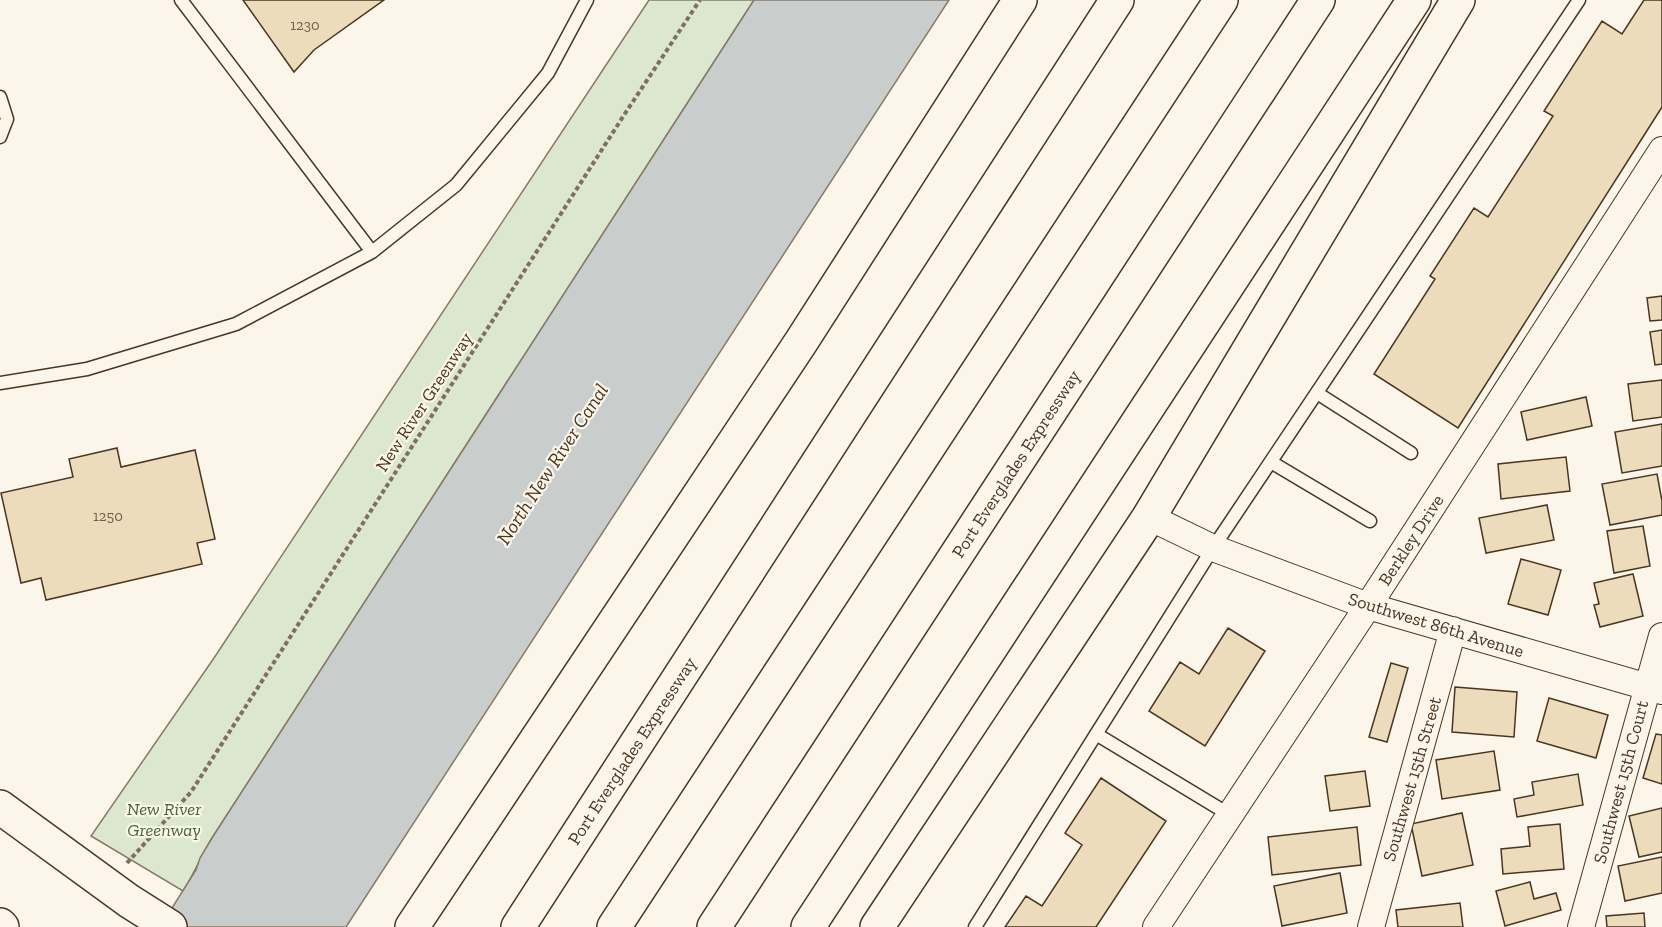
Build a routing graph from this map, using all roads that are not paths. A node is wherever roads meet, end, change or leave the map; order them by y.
1 (182, 0) edge
2 (587, 0) edge
3 (1020, 0) edge
4 (1117, 0) edge
5 (1221, 0) edge
6 (1318, 0) edge
7 (1414, 0) edge
8 (1458, 0) edge
9 (1579, 0) edge
10 (0, 97) edge
11 (0, 136) edge
12 (1662, 150) edge
13 (372, 252) junction
14 (0, 383) edge
15 (1317, 393) junction
16 (1412, 453) dead end
17 (1271, 462) junction
18 (1149, 517) junction
19 (1370, 521) dead end
20 (1213, 548) junction
21 (1368, 606) junction
22 (1453, 630) junction
23 (1662, 636) edge
24 (1655, 689) edge
25 (1096, 734) junction
26 (0, 807) edge
27 (1230, 815) junction
28 (421, 921) edge
29 (519, 925) edge
30 (170, 927) edge
31 (614, 927) edge
32 (714, 927) edge
33 (808, 927) edge
34 (877, 927) edge
35 (975, 927) edge
36 (1156, 927) edge
37 (1371, 927) edge
38 (1581, 927) edge

1 - 13 lane
2 - 13 lane
3 - 28 main road
4 - 29 main road, Port Everglades Expressway
5 - 31 main road
6 - 32 main road, Port Everglades Expressway
7 - 33 main road
8 - 18 main road
9 - 15 lane
10 - 11 lane
12 - 21 street, Berkley Drive
13 - 14 lane
15 - 16 lane
15 - 17 lane
17 - 19 lane
17 - 20 lane
18 - 20 street, Southwest 86th Avenue
18 - 34 main road
20 - 21 street, Southwest 86th Avenue
20 - 25 lane
21 - 22 street, Southwest 86th Avenue
21 - 27 street, Berkley Drive
22 - 24 street, Southwest 86th Avenue
22 - 37 street, Southwest 15th Street
23 - 24 street, Southwest 15th Court
24 - 38 street, Southwest 15th Court
25 - 27 lane
25 - 35 lane
26 - 30 main road
27 - 36 street, Berkley Drive

